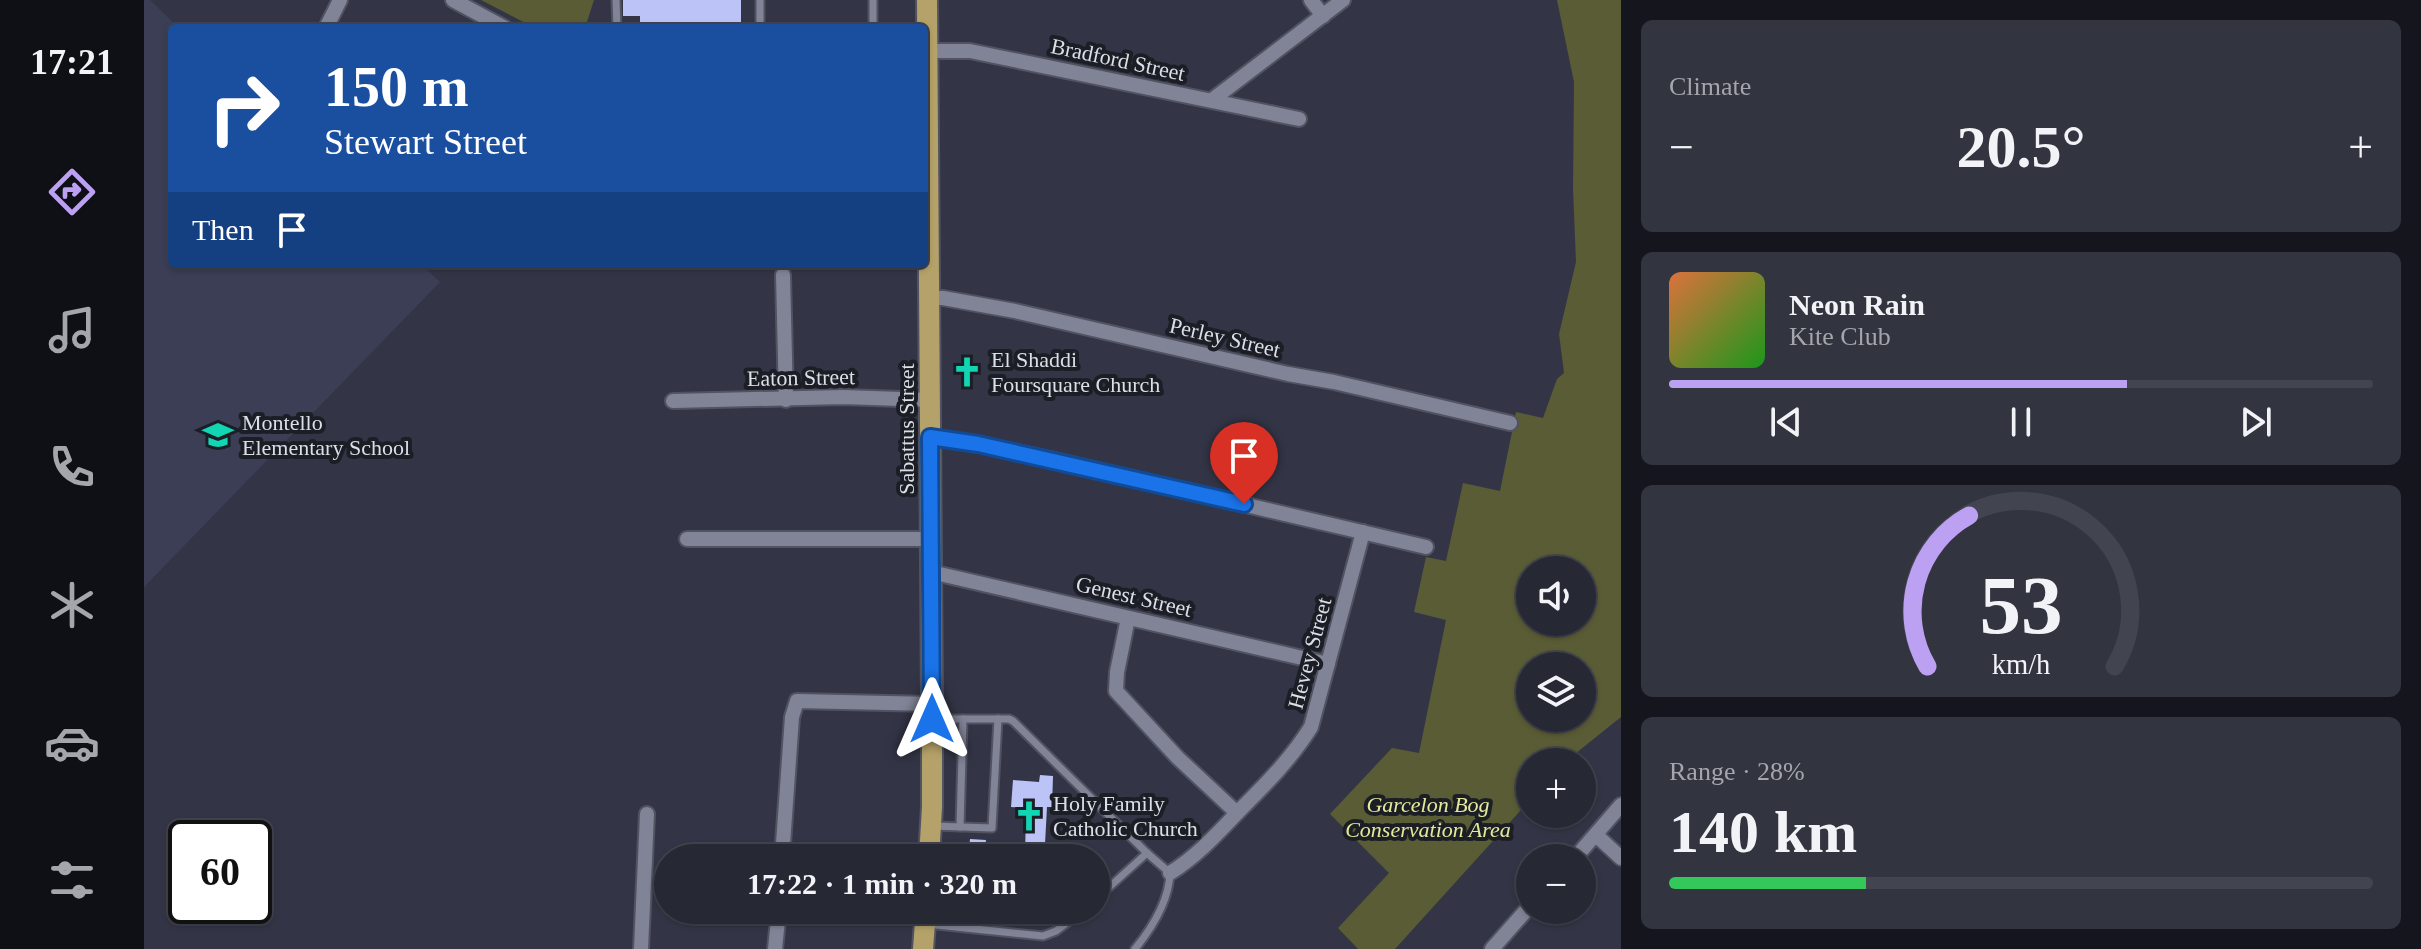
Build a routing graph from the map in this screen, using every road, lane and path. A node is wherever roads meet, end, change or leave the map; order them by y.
1 (340, 0) edge
2 (453, 0) edge
3 (616, 0) edge
4 (760, 0) edge
5 (873, 0) edge
6 (927, 0) edge
7 (1311, 0) edge
8 (1343, 0) edge
9 (1323, 16) junction
10 (328, 24) edge
11 (498, 24) edge
12 (617, 24) edge
13 (760, 24) edge
14 (873, 24) edge
15 (927, 24) edge
16 (928, 51) edge
17 (1212, 100) junction
18 (1299, 119) dead end
19 (927, 268) edge
20 (783, 275) dead end
21 (929, 298) junction
22 (786, 400) junction
23 (930, 400) junction
24 (673, 401) dead end
25 (1510, 423) dead end
26 (930, 437) junction
27 (1363, 532) junction
28 (687, 539) dead end
29 (931, 539) junction
30 (1426, 547) dead end
31 (931, 572) junction
32 (1128, 618) junction
33 (1328, 664) junction
34 (932, 712) junction
35 (963, 719) junction
36 (998, 719) junction
37 (1621, 805) edge
38 (1237, 813) junction
39 (647, 814) dead end
40 (931, 826) junction
41 (960, 827) junction
42 (1596, 835) junction
43 (783, 844) edge
44 (930, 844) edge
45 (1588, 844) edge
46 (1147, 853) junction
47 (1621, 858) edge
48 (1170, 873) junction
49 (1110, 886) edge
50 (778, 924) edge
51 (925, 924) edge
52 (968, 924) edge
53 (1065, 924) edge
54 (1517, 924) edge
55 (1043, 936) junction
56 (1501, 946) edge
57 (641, 949) edge
58 (775, 949) edge
59 (923, 949) edge
60 (1041, 949) edge
61 (1135, 949) edge

1 - 10 street
2 - 11 street
3 - 12 lane
4 - 13 lane
5 - 14 lane
6 - 15 main road, Sabattus Street
7 - 9 street
8 - 9 street
9 - 17 street
16 - 17 street, Bradford Street
17 - 18 street, Bradford Street
19 - 21 main road, Sabattus Street
20 - 22 street
21 - 23 main road, Sabattus Street
21 - 25 street, Perley Street
22 - 23 street, Eaton Street
22 - 24 street, Eaton Street
23 - 26 main road, Sabattus Street
26 - 27 street
26 - 29 main road, Sabattus Street
27 - 30 street
27 - 33 street, Hevey Street
28 - 29 street
29 - 31 main road, Sabattus Street
31 - 32 street, Genest Street
31 - 34 main road, Sabattus Street
32 - 33 street, Genest Street
32 - 38 street
33 - 38 street, Hevey Street
34 - 35 lane
34 - 40 main road, Sabattus Street
34 - 43 street
35 - 36 lane
35 - 41 lane
36 - 41 lane
36 - 46 lane
37 - 42 street
38 - 48 street, Hevey Street
39 - 57 street
40 - 41 lane
40 - 44 main road, Sabattus Street
42 - 45 street
42 - 47 street
46 - 48 lane
46 - 49 lane
48 - 61 lane
50 - 58 street
51 - 59 main road
52 - 55 lane
53 - 55 lane
54 - 56 street
55 - 60 lane

